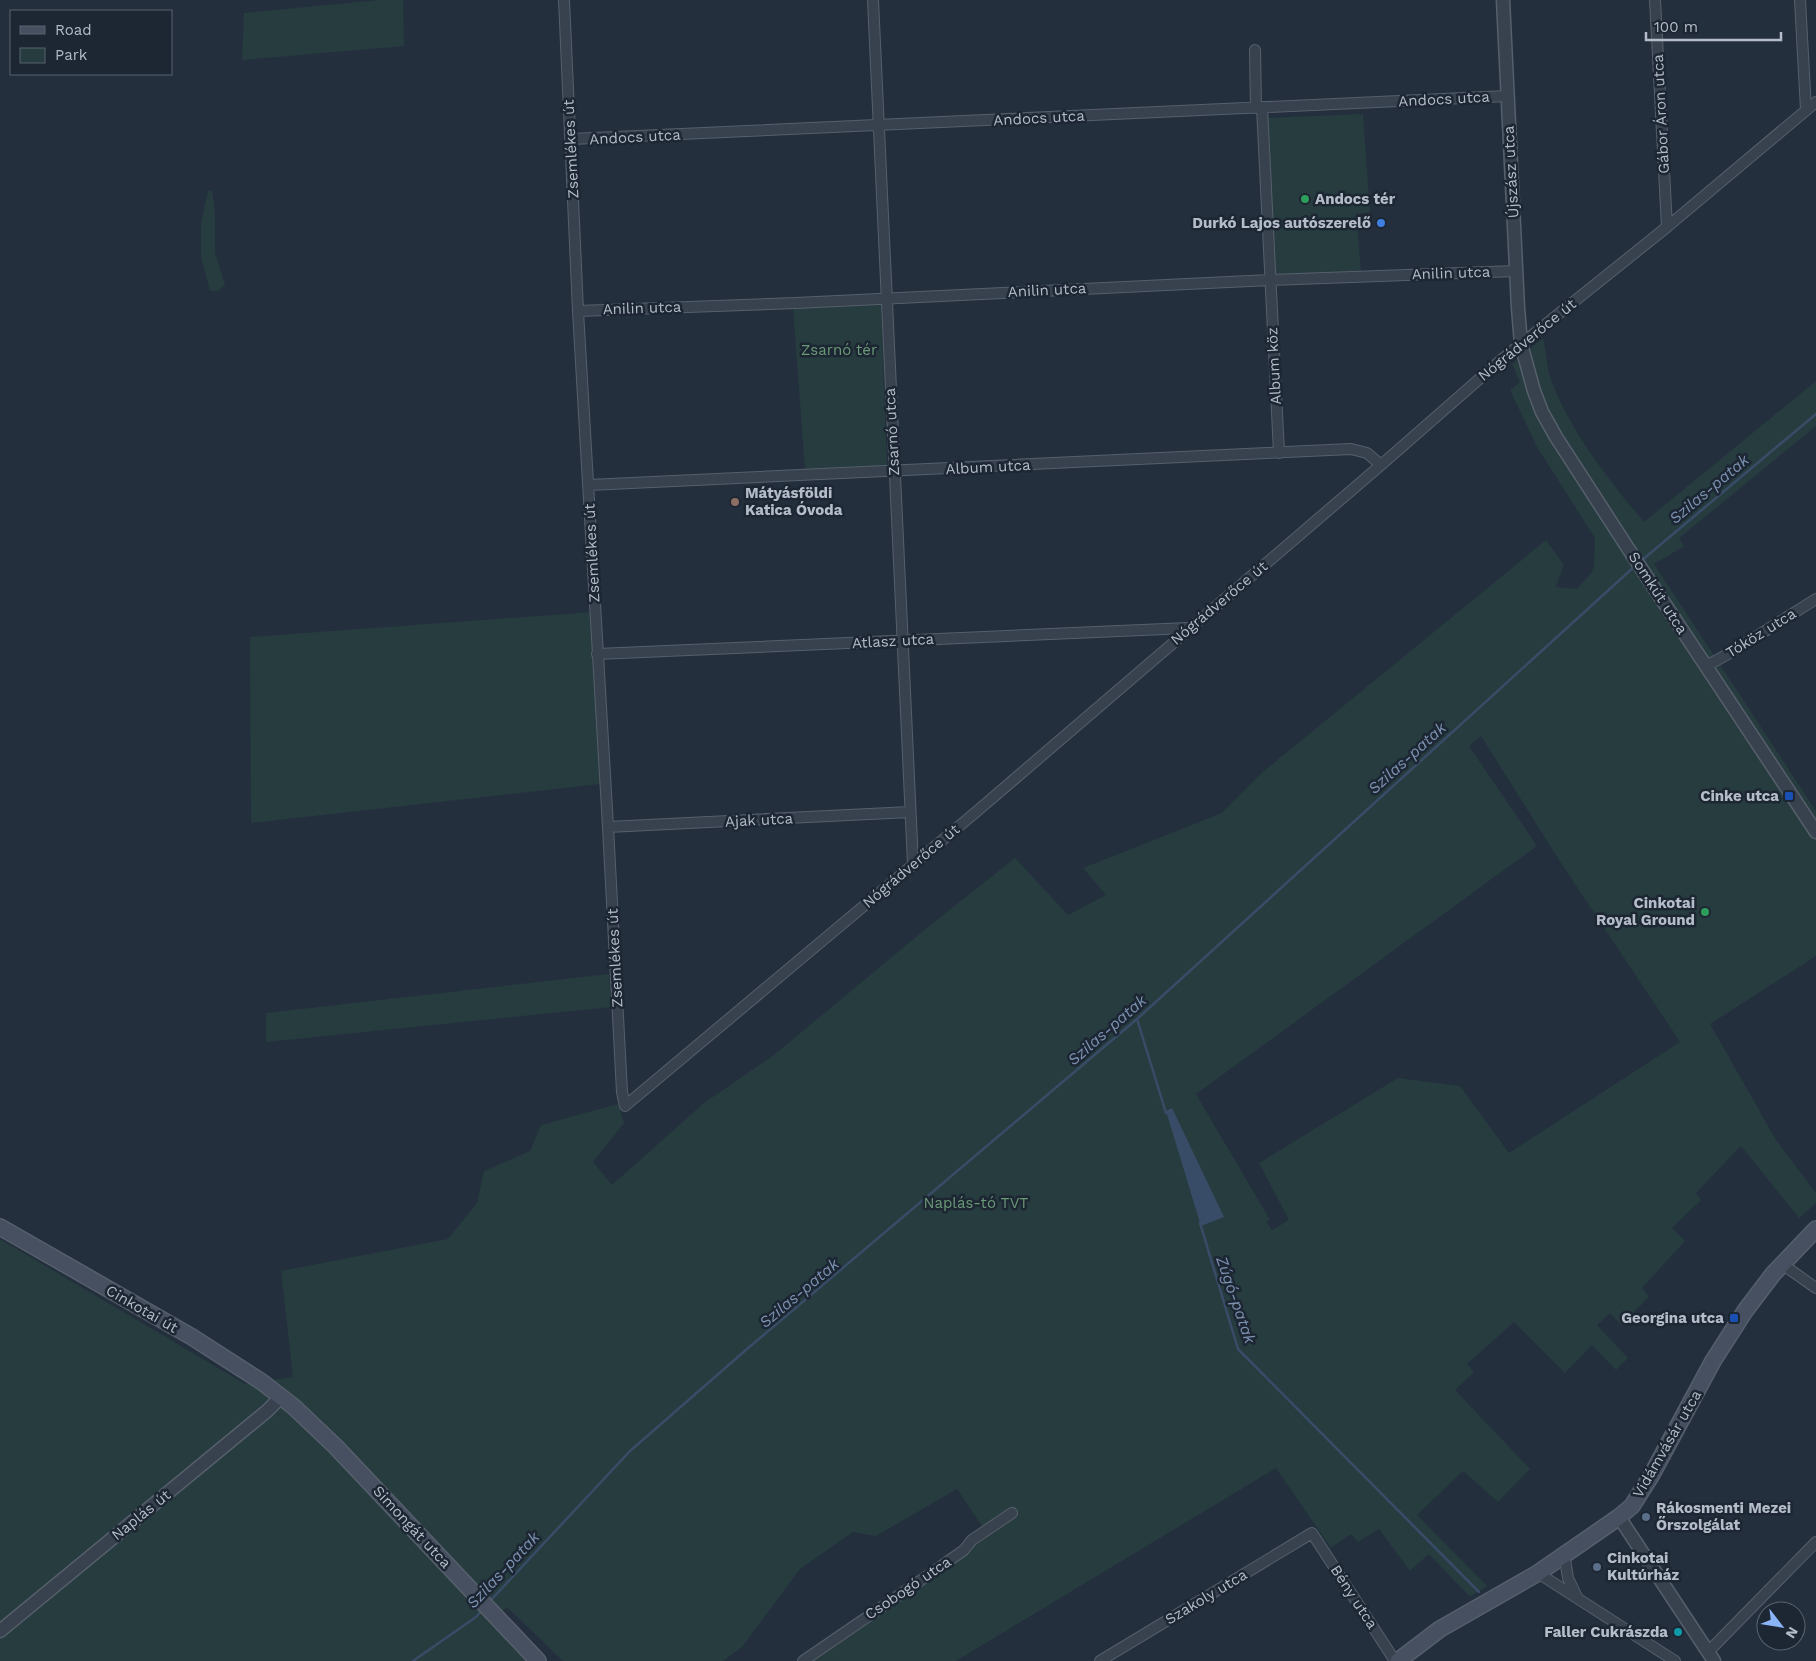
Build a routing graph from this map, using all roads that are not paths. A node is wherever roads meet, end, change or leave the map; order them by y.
1 (564, 0) edge
2 (873, 0) edge
3 (1503, 0) edge
4 (1655, 0) edge
5 (1800, 0) edge
6 (1255, 50) dead end
7 (1507, 96) junction
8 (1816, 102) edge
9 (1259, 108) junction
10 (1806, 110) junction
11 (879, 126) junction
12 (571, 140) junction
13 (1667, 227) junction
14 (1516, 270) junction
15 (1270, 280) junction
16 (886, 298) junction
17 (578, 311) junction
18 (1521, 344) junction
19 (1279, 453) junction
20 (1382, 465) junction
21 (894, 472) junction
22 (589, 485) junction
23 (1816, 599) edge
24 (1188, 628) junction
25 (902, 641) junction
26 (597, 654) junction
27 (1706, 666) junction
28 (910, 812) junction
29 (608, 828) junction
30 (1816, 832) edge
31 (913, 864) junction
32 (625, 1106) joint
33 (0, 1226) edge
34 (1816, 1229) edge
35 (1782, 1264) junction
36 (1816, 1288) edge
37 (281, 1397) junction
38 (1012, 1513) dead end
39 (1619, 1517) junction
40 (1312, 1533) joint
41 (1816, 1542) edge
42 (1564, 1553) junction
43 (1538, 1573) junction
44 (1578, 1598) junction
45 (0, 1631) edge
46 (1712, 1656) edge
47 (538, 1661) edge
48 (803, 1661) edge
49 (1100, 1661) edge
50 (1396, 1661) edge
51 (1675, 1661) edge

1 - 12 street, Zsemlékes út
2 - 11 street, Zsarnó utca
3 - 7 street, Újszász utca
4 - 13 street, Gábor Áron utca
5 - 10 street
6 - 9 street
7 - 9 street, Andocs utca
7 - 14 street, Újszász utca
8 - 10 street, Nógrádverőce út
9 - 11 street, Andocs utca
9 - 15 street
10 - 13 street, Nógrádverőce út
11 - 12 street, Andocs utca
11 - 16 street, Zsarnó utca
12 - 17 street, Zsemlékes út
13 - 18 street, Nógrádverőce út
14 - 15 street, Anilin utca
14 - 18 street, Újszász utca
15 - 16 street, Anilin utca
15 - 19 street, Album köz
16 - 17 street, Anilin utca
16 - 21 street, Zsarnó utca
17 - 22 street, Zsemlékes út
18 - 20 street, Nógrádverőce út
18 - 27 street, Somkút utca
19 - 20 street, Album utca
19 - 21 street, Album utca
20 - 24 street, Nógrádverőce út
21 - 22 street, Album utca
21 - 25 street, Zsarnó utca
22 - 26 street, Zsemlékes út
23 - 27 street, Tóköz utca
24 - 25 street, Atlasz utca
24 - 31 street, Nógrádverőce út
25 - 26 street, Atlasz utca
25 - 28 street, Zsarnó utca
26 - 29 street, Zsemlékes út
27 - 30 street, Somkút utca
28 - 29 street, Ajak utca
28 - 31 street, Zsarnó utca
29 - 32 street, Zsemlékes út
31 - 32 street, Nógrádverőce út
33 - 37 main road, Cinkotai út
34 - 35 main road, Vidámvásár utca
35 - 36 street
35 - 39 main road, Vidámvásár utca
37 - 45 street, Naplás út
37 - 47 main road, Simongát utca
38 - 48 street, Csobogó utca
39 - 42 main road, Vidámvásár utca
39 - 46 street
40 - 49 street, Szakoly utca
40 - 50 street, Bény utca
41 - 46 street
42 - 43 main road, Vidámvásár utca
42 - 44 street
43 - 44 street
43 - 50 main road, Vidámvásár utca
44 - 51 street

